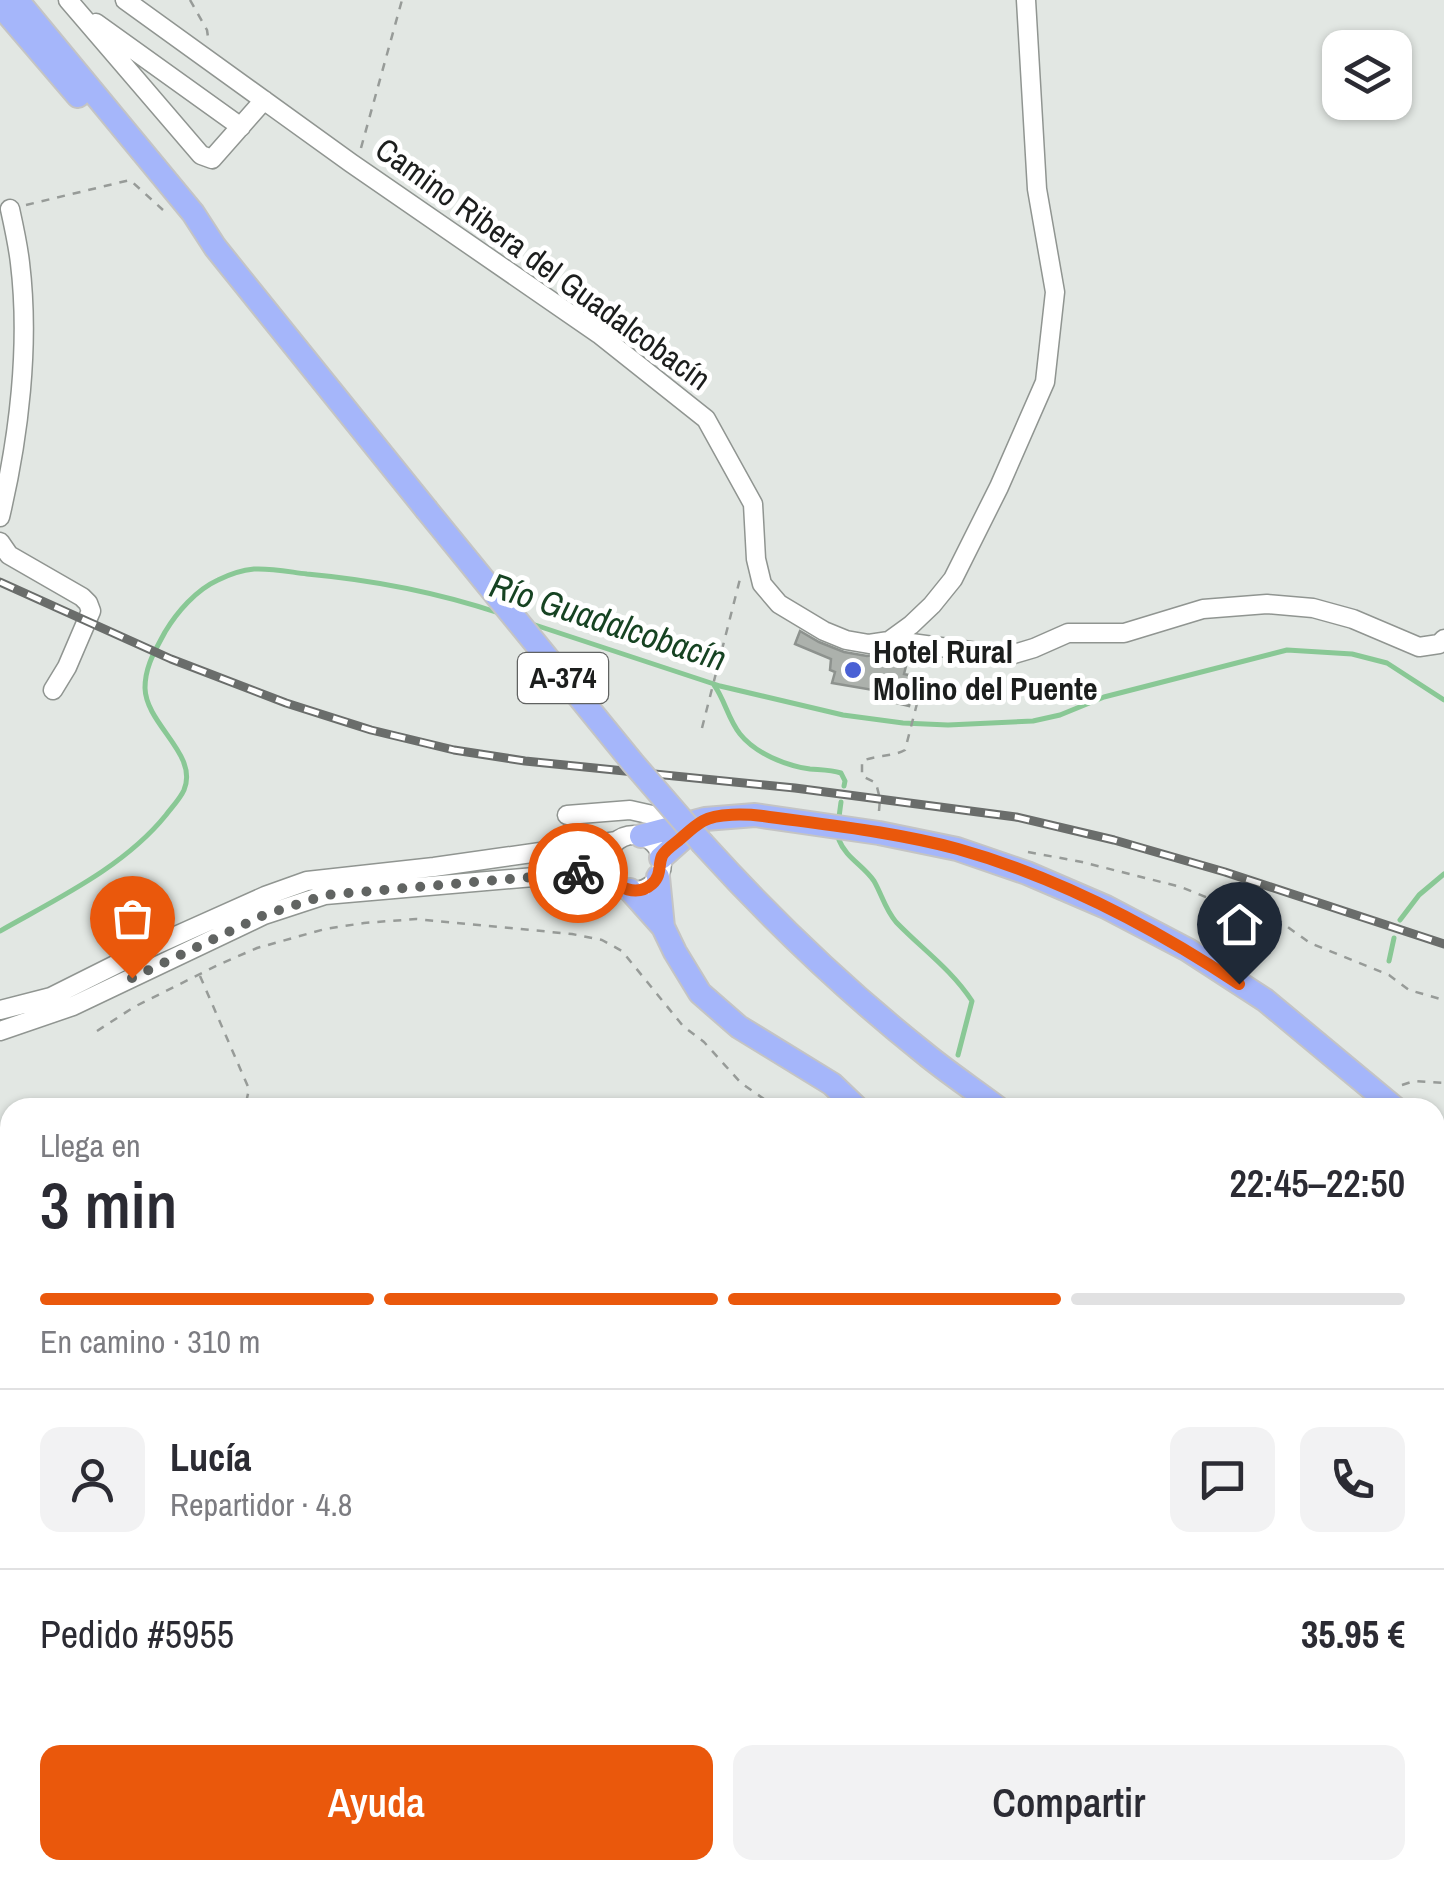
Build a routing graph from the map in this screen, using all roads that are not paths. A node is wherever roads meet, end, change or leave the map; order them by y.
1 (8, 0) edge
2 (18, 0) edge
3 (28, 0) edge
4 (125, 0) edge
5 (1026, 0) edge
6 (69, 3) edge
7 (0, 5) edge
8 (22, 30) junction
9 (70, 62) junction
10 (264, 100) junction
11 (204, 101) junction
12 (241, 127) junction
13 (180, 132) junction
14 (10, 209) road end
15 (215, 247) junction
16 (0, 518) edge
17 (0, 542) edge
18 (1444, 639) edge
19 (889, 641) junction
20 (53, 690) dead end
21 (611, 810) junction
22 (697, 821) junction
23 (638, 836) junction
24 (612, 841) junction
25 (659, 867) junction
26 (608, 873) junction
27 (630, 890) junction
28 (663, 927) junction
29 (0, 1010) edge
30 (0, 1030) edge
31 (847, 1098) edge
32 (984, 1098) edge
33 (1384, 1098) edge

1 - 8 main road
2 - 9 main road, A-374
3 - 9 main road
4 - 10 street, Camino Ribera del Guadalcobacín
5 - 19 street
6 - 11 street
6 - 13 street
7 - 8 main road, A-374
8 - 15 main road, A-374
9 - 15 main road, A-374
10 - 12 street
10 - 19 street, Camino Ribera del Guadalcobacín
11 - 12 street
11 - 13 street
12 - 13 street
14 - 16 street
15 - 32 main road, A-374, bridge
17 - 20 street
18 - 19 street, Camino Ribera del Guadalcobacín
21 - 22 street
21 - 23 street
21 - 24 street
22 - 23 main road
22 - 25 main road
22 - 33 main road
23 - 24 street
23 - 25 street
24 - 26 street
24 - 29 street
25 - 27 street
25 - 28 main road
26 - 27 street
26 - 30 street
27 - 28 main road
28 - 31 main road

